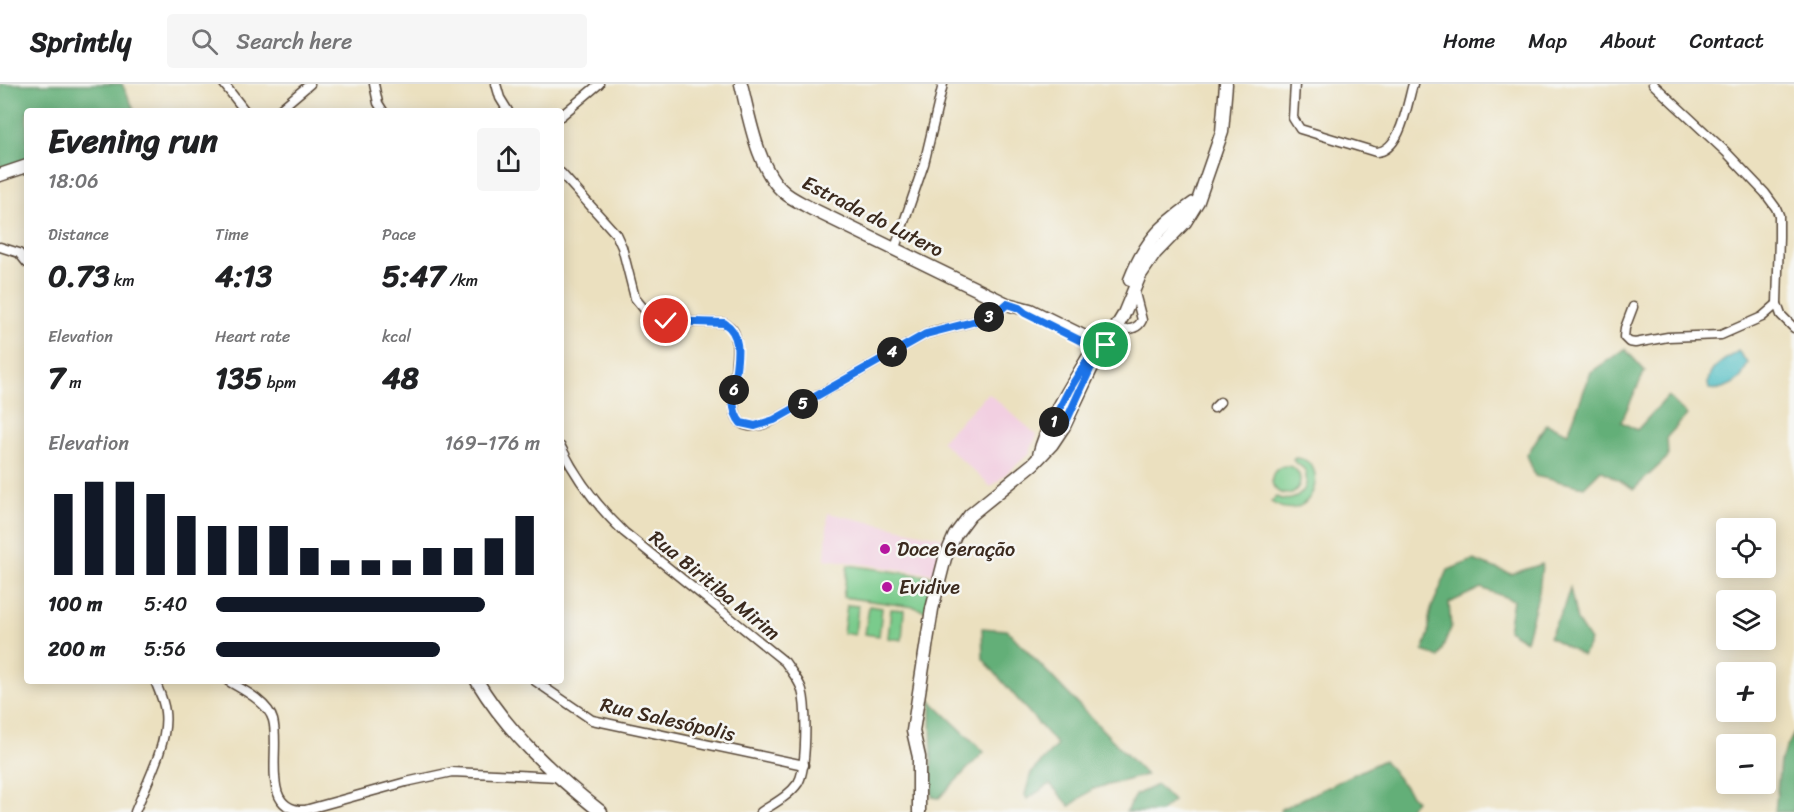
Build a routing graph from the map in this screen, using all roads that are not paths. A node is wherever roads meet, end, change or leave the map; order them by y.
1 (224, 84) edge
2 (310, 84) edge
3 (375, 84) edge
4 (495, 84) edge
5 (599, 84) edge
6 (741, 84) edge
7 (943, 84) edge
8 (1226, 84) edge
9 (1295, 84) edge
10 (1413, 84) edge
11 (1653, 84) edge
12 (243, 108) edge
13 (282, 108) edge
14 (381, 108) edge
15 (506, 108) edge
16 (564, 113) edge
17 (24, 167) edge
18 (0, 174) edge
19 (564, 176) edge
20 (1198, 201) junction
21 (1154, 235) junction
22 (1164, 244) junction
23 (0, 247) edge
24 (895, 248) junction
25 (24, 259) edge
26 (1134, 288) junction
27 (1777, 304) junction
28 (1013, 306) junction
29 (1633, 308) dead end
30 (1794, 328) edge
31 (1115, 331) junction
32 (1096, 345) junction
33 (1059, 423) junction
34 (564, 454) edge
35 (156, 684) edge
36 (232, 684) edge
37 (479, 684) edge
38 (539, 684) edge
39 (804, 765) junction
40 (558, 777) junction
41 (135, 812) edge
42 (601, 812) edge
43 (760, 812) edge
44 (920, 812) edge

1 - 12 street
2 - 13 street
3 - 14 street
4 - 15 street
5 - 16 street
6 - 24 main road, Estrada do Lutero
7 - 24 street
8 - 20 main road
9 - 10 street
11 - 27 street
17 - 18 main road
19 - 28 street
20 - 21 main road
20 - 22 main road
21 - 22 main road
21 - 32 main road
22 - 26 main road
23 - 25 street
24 - 28 main road, Estrada do Lutero
26 - 31 main road
26 - 31 street
27 - 29 street
27 - 30 street
28 - 32 main road, Estrada do Lutero
31 - 33 main road
32 - 33 main road
33 - 44 main road
34 - 39 street, Rua Biritiba Mirim
35 - 41 street
36 - 40 street
37 - 40 main road
38 - 39 street, Rua Salesópolis
39 - 43 street
40 - 42 main road

